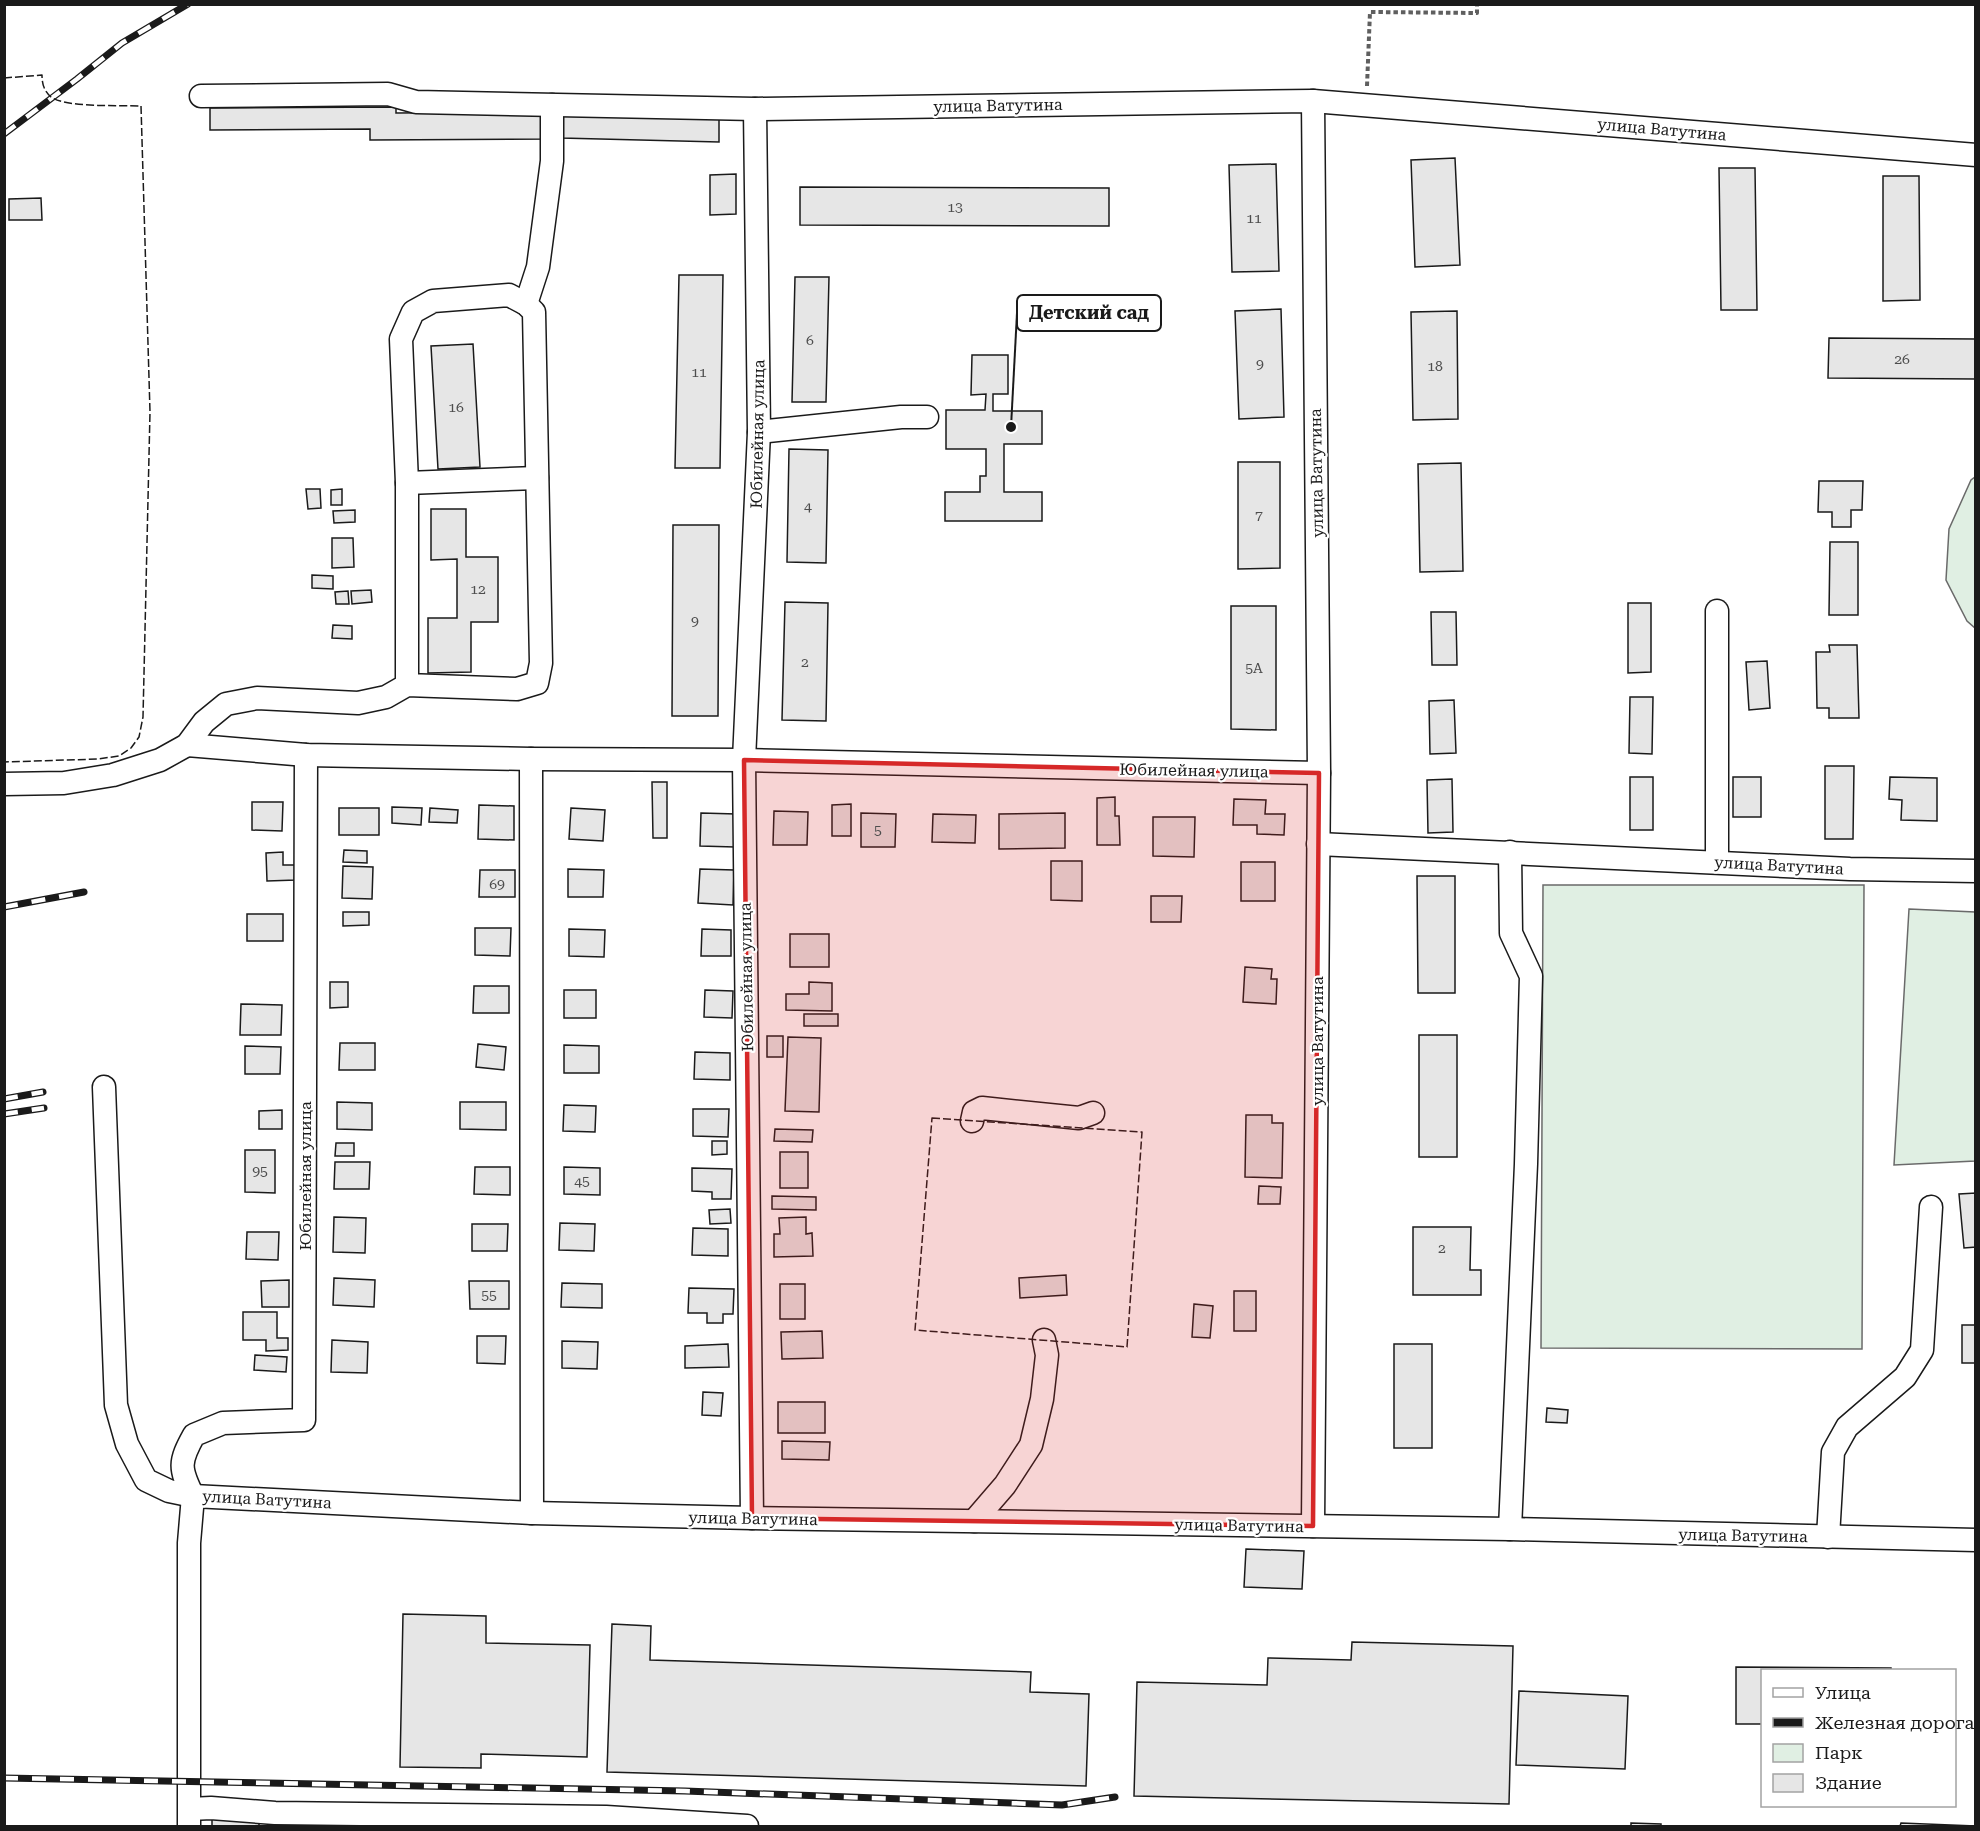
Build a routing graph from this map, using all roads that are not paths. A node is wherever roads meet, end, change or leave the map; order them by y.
1 (201, 96) dead end
2 (1313, 101) junction
3 (552, 105) junction
4 (755, 109) junction
5 (1976, 155) edge
6 (526, 304) junction
7 (927, 417) dead end
8 (759, 432) junction
9 (537, 478) junction
10 (407, 483) junction
11 (1717, 611) dead end
12 (407, 685) junction
13 (187, 745) junction
14 (306, 755) junction
15 (531, 759) junction
16 (744, 760) junction
17 (1320, 773) junction
18 (4, 784) edge
19 (1318, 844) junction
20 (1510, 852) junction
21 (1717, 861) junction
22 (1976, 871) edge
23 (104, 1087) dead end
24 (1093, 1113) dead end
25 (972, 1121) dead end
26 (1931, 1207) dead end
27 (1044, 1340) dead end
28 (193, 1496) junction
29 (532, 1514) junction
30 (752, 1518) junction
31 (974, 1521) junction
32 (1313, 1526) junction
33 (1510, 1529) junction
34 (1828, 1537) junction
35 (1976, 1540) edge
36 (189, 1818) edge
37 (747, 1827) edge

1 - 3 street, улица Ватутина
2 - 4 street, улица Ватутина
2 - 5 street, улица Ватутина
2 - 17 street, улица Ватутина
3 - 4 street, улица Ватутина
3 - 6 street
4 - 8 street, Юбилейная улица
6 - 9 street
6 - 10 street
7 - 8 street
8 - 16 street, Юбилейная улица
9 - 10 street
9 - 12 street
10 - 12 street
11 - 21 street
12 - 13 street
13 - 14 street, Юбилейная улица
13 - 18 street
14 - 15 street, Юбилейная улица
14 - 28 street, Юбилейная улица
15 - 16 street, Юбилейная улица
15 - 29 street
16 - 17 street, Юбилейная улица
16 - 30 street, Юбилейная улица
17 - 19 street, улица Ватутина
19 - 20 street, улица Ватутина
19 - 32 street, улица Ватутина
20 - 21 street, улица Ватутина
20 - 33 street
21 - 22 street, улица Ватутина
23 - 28 street, улица Ватутина
24 - 25 street
26 - 34 street
27 - 31 street
28 - 29 street, улица Ватутина
28 - 36 street
29 - 30 street, улица Ватутина
30 - 31 street, улица Ватутина
31 - 32 street, улица Ватутина
32 - 33 street, улица Ватутина
33 - 34 street, улица Ватутина
34 - 35 street, улица Ватутина
36 - 37 street

